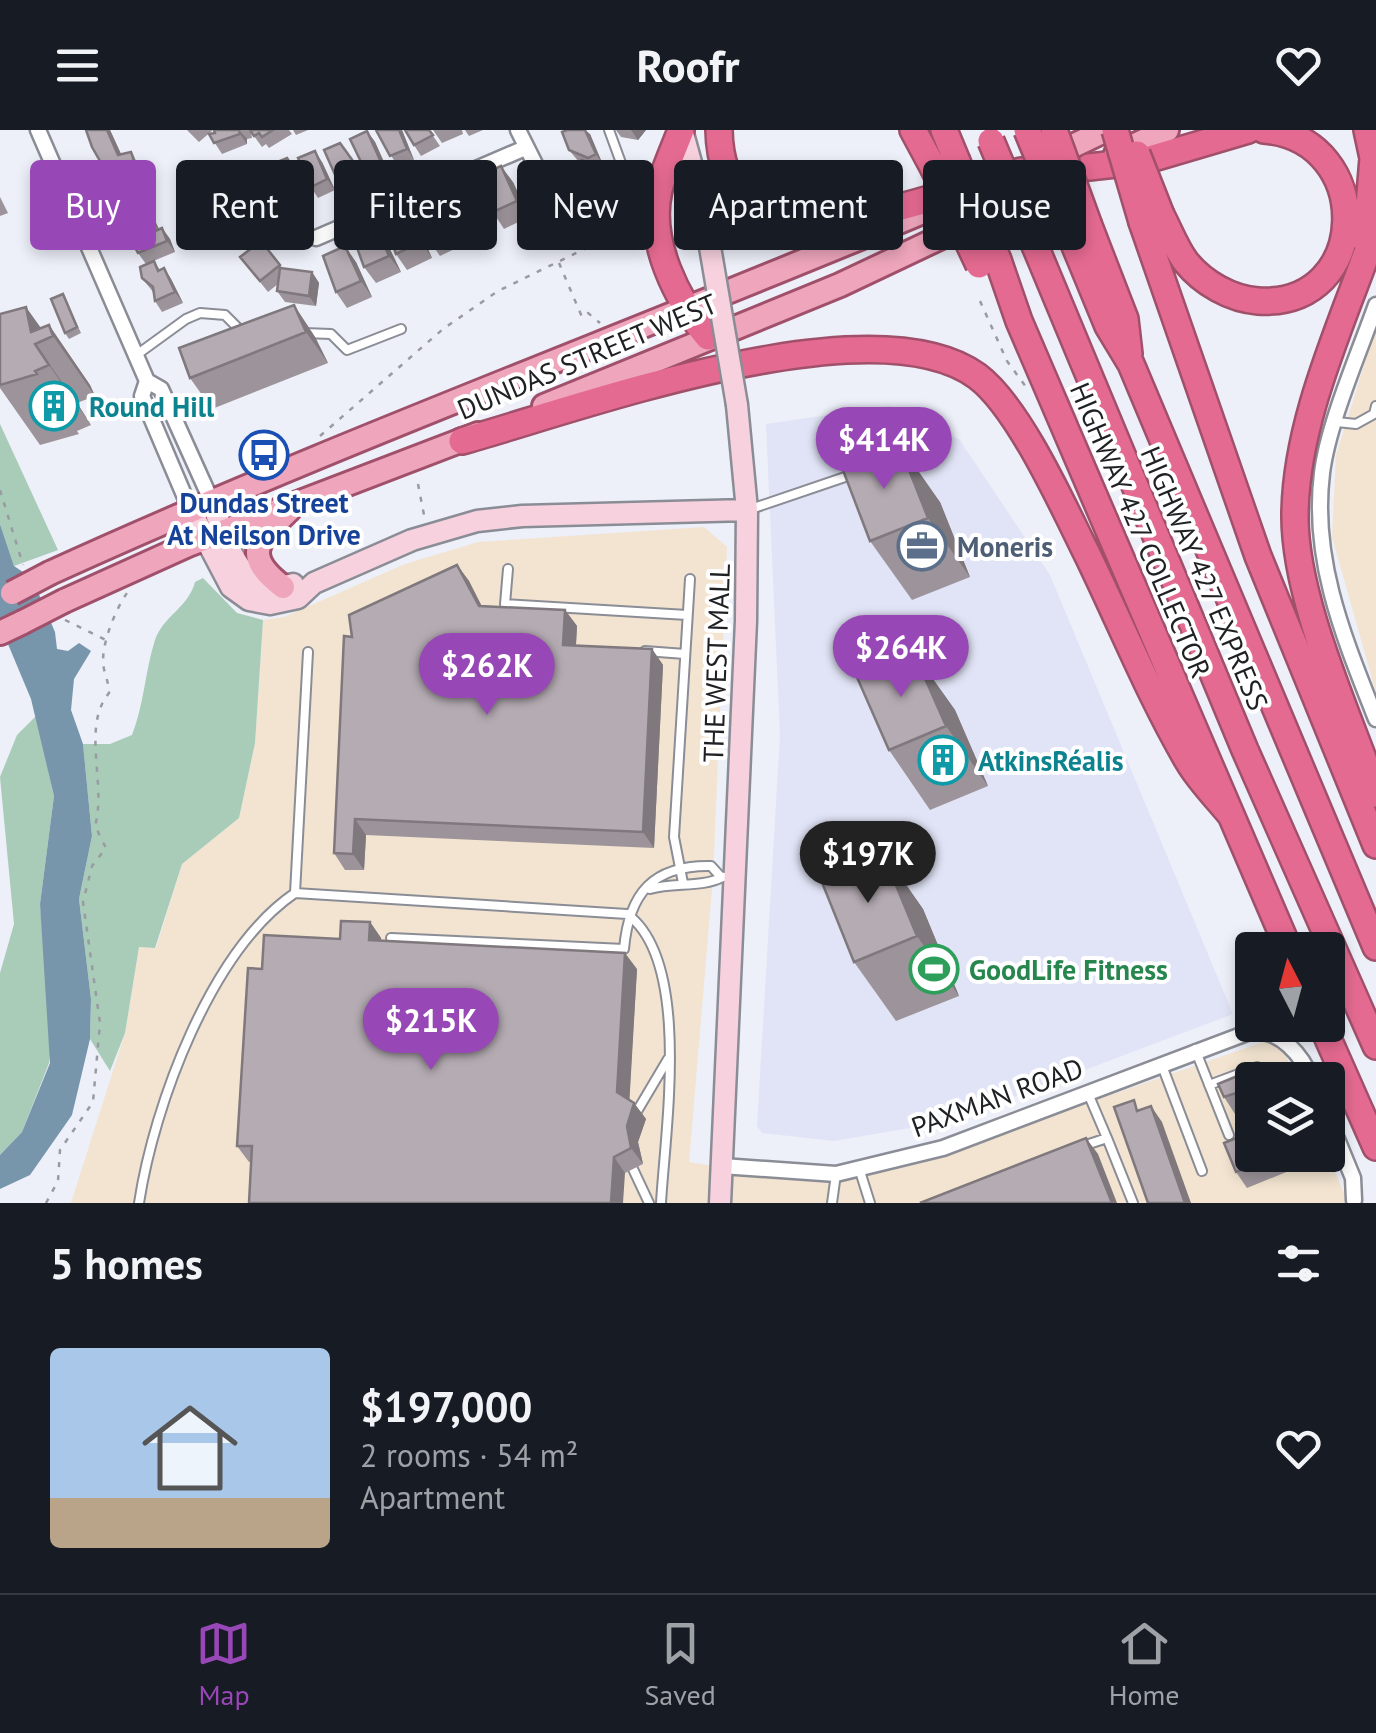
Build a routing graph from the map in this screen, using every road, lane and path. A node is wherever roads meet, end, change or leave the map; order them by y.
1 (38, 130) edge
2 (518, 130) edge
3 (609, 130) edge
4 (682, 130) edge
5 (719, 130) edge
6 (912, 130) edge
7 (944, 130) edge
8 (1027, 130) edge
9 (1054, 130) edge
10 (1106, 130) edge
11 (1115, 130) edge
12 (1128, 130) edge
13 (1167, 130) edge
14 (1248, 130) edge
15 (1264, 130) edge
16 (1367, 130) edge
17 (988, 136) edge
18 (525, 148) junction
19 (532, 160) edge
20 (620, 160) edge
21 (941, 160) edge
22 (945, 160) edge
23 (1043, 160) edge
24 (1043, 160) edge
25 (1062, 160) edge
26 (1089, 167) junction
27 (923, 198) edge
28 (923, 212) edge
29 (1151, 219) junction
30 (1376, 227) edge
31 (316, 238) dead end
32 (983, 250) edge
33 (1086, 250) edge
34 (1364, 262) junction
35 (980, 301) dead end
36 (1376, 304) edge
37 (687, 311) junction
38 (604, 325) dead end
39 (402, 329) dead end
40 (292, 336) edge
41 (708, 338) junction
42 (254, 343) edge
43 (136, 356) junction
44 (146, 381) junction
45 (1050, 393) junction
46 (1376, 406) edge
47 (1337, 422) junction
48 (320, 436) dead end
49 (462, 441) junction
50 (848, 476) edge
51 (418, 484) dead end
52 (200, 504) junction
53 (296, 504) junction
54 (748, 510) junction
55 (424, 516) dead end
56 (213, 535) junction
57 (508, 569) dead end
58 (690, 579) dead end
59 (314, 583) junction
60 (135, 585) dead end
61 (283, 587) junction
62 (6, 596) edge
63 (688, 615) junction
64 (0, 633) edge
65 (630, 650) edge
66 (308, 652) dead end
67 (685, 654) junction
68 (1376, 719) edge
69 (1376, 794) edge
70 (1230, 814) junction
71 (1376, 845) edge
72 (680, 865) junction
73 (729, 877) junction
74 (684, 883) junction
75 (645, 890) junction
76 (295, 893) junction
77 (627, 914) junction
78 (1280, 932) edge
79 (390, 938) edge
80 (1376, 946) edge
81 (1330, 1042) edge
82 (1376, 1046) edge
83 (1195, 1049) junction
84 (670, 1055) junction
85 (1304, 1062) edge
86 (1161, 1063) junction
87 (1235, 1075) edge
88 (1209, 1085) junction
89 (1087, 1091) junction
90 (636, 1113) edge
91 (1229, 1136) edge
92 (1107, 1138) junction
93 (1376, 1147) edge
94 (1070, 1151) edge
95 (1345, 1158) edge
96 (722, 1166) junction
97 (859, 1168) junction
98 (633, 1169) dead end
99 (1202, 1171) dead end
100 (836, 1174) junction
101 (1353, 1202) edge
102 (46, 1203) edge
103 (139, 1203) edge
104 (649, 1203) edge
105 (661, 1203) edge
106 (720, 1203) edge
107 (832, 1203) edge
108 (870, 1203) edge
109 (1133, 1203) edge

1 - 43 street
2 - 18 street
3 - 20 lane
4 - 37 highway
4 - 54 main road, THE WEST MALL, bridge
5 - 27 highway
6 - 21 highway
7 - 22 highway, HIGHWAY 427 COLLECTOR
8 - 24 highway, HIGHWAY 427 EXPRESS, bridge
9 - 25 highway, bridge
10 - 23 main road, DUNDAS STREET WEST
11 - 29 highway, bridge
12 - 29 highway, bridge
13 - 26 main road, DUNDAS STREET WEST
14 - 26 highway
15 - 29 highway
16 - 34 highway
17 - 82 highway, HIGHWAY 427 EXPRESS, bridge
18 - 19 street
18 - 31 street
26 - 41 main road, DUNDAS STREET WEST
28 - 37 main road, DUNDAS STREET WEST
29 - 71 highway
30 - 34 highway
32 - 45 highway, HIGHWAY 427 COLLECTOR, bridge
33 - 80 highway, HIGHWAY 427 EXPRESS
34 - 69 highway
35 - 45 path
36 - 47 street
37 - 41 highway
37 - 52 main road, DUNDAS STREET WEST
38 - 48 path
39 - 40 lane
41 - 49 main road, DUNDAS STREET WEST
42 - 43 lane
43 - 44 street
44 - 52 street
44 - 52 street
45 - 70 highway, HIGHWAY 427 COLLECTOR
46 - 47 lane
47 - 68 street
49 - 53 main road, DUNDAS STREET WEST
49 - 70 highway
50 - 54 lane
51 - 55 path
52 - 56 main road
52 - 62 main road, DUNDAS STREET WEST, bridge
53 - 56 main road, DUNDAS STREET WEST
53 - 61 main road
54 - 59 main road
54 - 73 main road, THE WEST MALL
56 - 59 main road
56 - 61 main road
56 - 64 main road, DUNDAS STREET WEST, bridge
57 - 63 lane
58 - 63 lane
59 - 61 main road
60 - 102 path
63 - 67 lane
65 - 67 lane
66 - 76 lane
67 - 72 lane
70 - 78 highway, HIGHWAY 427 COLLECTOR
72 - 73 lane
72 - 74 lane
72 - 75 lane
73 - 74 lane
73 - 96 main road, THE WEST MALL
74 - 75 lane
75 - 77 lane
76 - 77 lane
76 - 103 lane
77 - 79 lane
77 - 84 lane
81 - 93 highway
83 - 85 street, PAXMAN ROAD
83 - 86 street, PAXMAN ROAD
83 - 88 lane
84 - 90 lane
84 - 105 lane
86 - 89 street, PAXMAN ROAD
86 - 99 lane
87 - 88 lane
88 - 91 lane
89 - 92 lane
89 - 97 street, PAXMAN ROAD
92 - 94 lane
92 - 109 lane
95 - 101 street
96 - 100 street, PAXMAN ROAD
96 - 106 main road, THE WEST MALL
97 - 100 street, PAXMAN ROAD
97 - 108 lane
98 - 104 lane
100 - 107 lane

